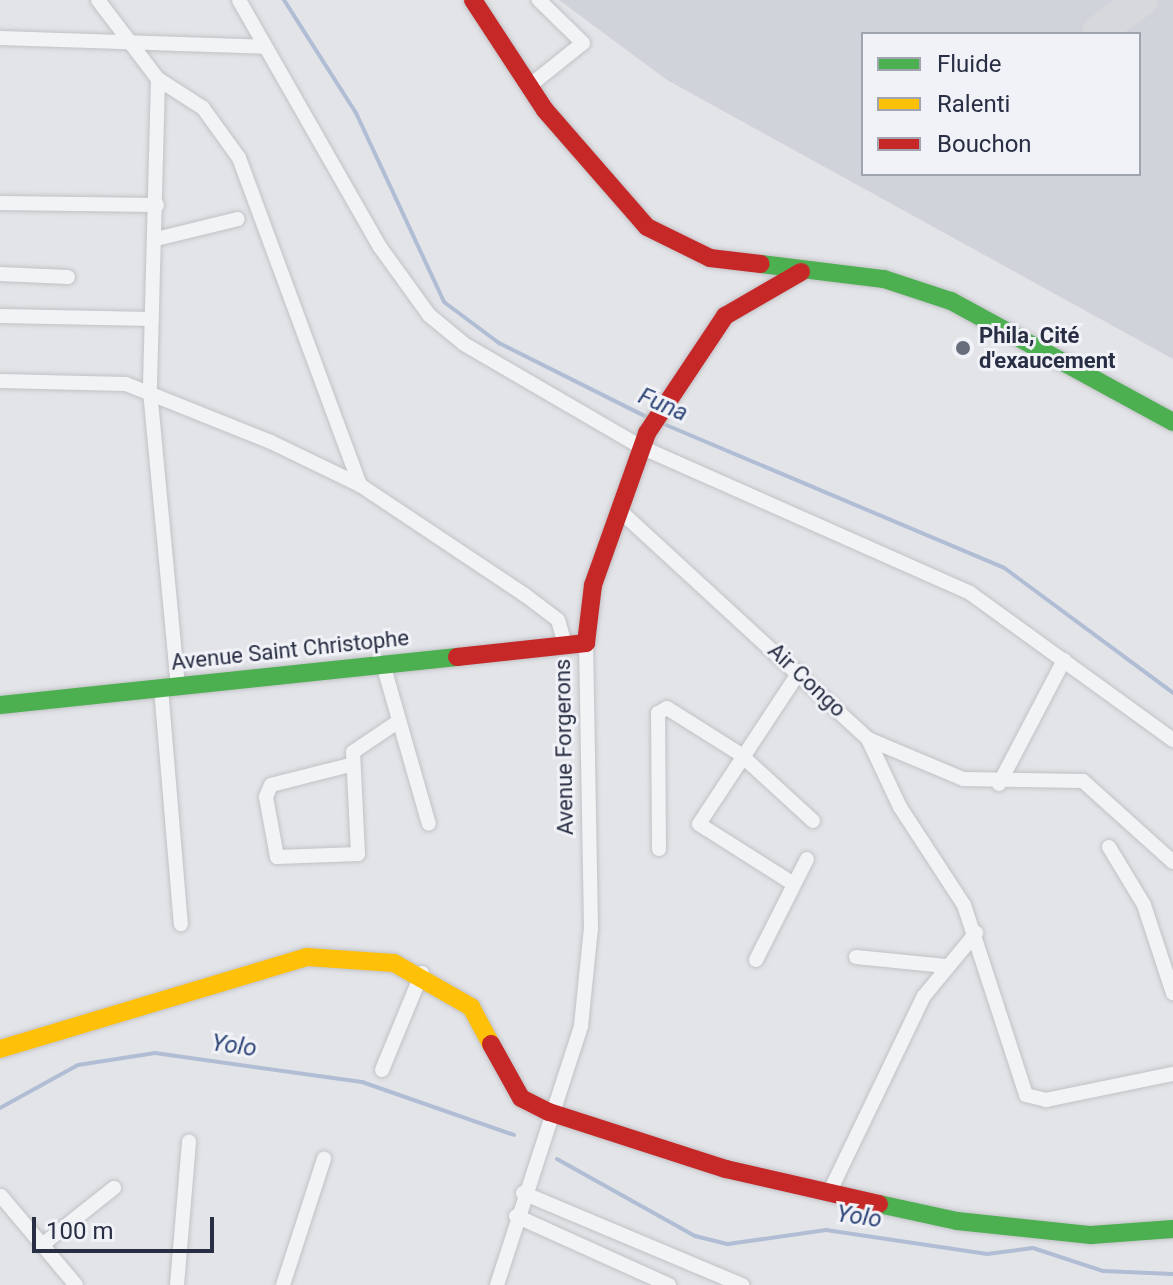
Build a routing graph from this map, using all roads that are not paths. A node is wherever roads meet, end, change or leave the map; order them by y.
1 (98, 0) edge
2 (239, 0) edge
3 (473, 0) edge
4 (539, 0) edge
5 (0, 38) edge
6 (124, 41) junction
7 (265, 47) junction
8 (158, 79) junction
9 (528, 87) junction
10 (0, 203) edge
11 (157, 205) junction
12 (238, 219) dead end
13 (156, 239) junction
14 (801, 272) junction
15 (0, 274) edge
16 (68, 277) dead end
17 (0, 316) edge
18 (152, 319) junction
19 (0, 381) edge
20 (150, 391) junction
21 (1173, 422) edge
22 (644, 440) junction
23 (360, 485) junction
24 (618, 509) junction
25 (586, 643) junction
26 (565, 645) junction
27 (1064, 660) junction
28 (383, 664) junction
29 (800, 671) junction
30 (170, 687) junction
31 (0, 705) edge
32 (399, 721) junction
33 (868, 739) junction
34 (1173, 740) edge
35 (740, 754) junction
36 (350, 765) junction
37 (999, 784) junction
38 (813, 821) dead end
39 (429, 824) dead end
40 (1109, 847) dead end
41 (659, 849) dead end
42 (807, 859) dead end
43 (1173, 862) edge
44 (792, 883) junction
45 (181, 924) dead end
46 (976, 933) junction
47 (856, 957) dead end
48 (756, 960) dead end
49 (946, 966) junction
50 (422, 973) junction
51 (1173, 993) edge
52 (0, 1049) edge
53 (382, 1070) dead end
54 (1173, 1074) edge
55 (549, 1112) junction
56 (189, 1142) dead end
57 (324, 1159) dead end
58 (114, 1188) dead end
59 (830, 1191) junction
60 (523, 1193) junction
61 (1, 1196) edge
62 (516, 1216) junction
63 (1173, 1229) edge
64 (42, 1245) junction
65 (76, 1285) edge
66 (177, 1285) edge
67 (283, 1285) edge
68 (497, 1285) edge
69 (669, 1285) edge
70 (742, 1285) edge

1 - 6 street
2 - 7 street
3 - 9 street
4 - 9 street
5 - 6 street
6 - 7 street
6 - 8 street
7 - 22 street
8 - 11 street
8 - 23 street
9 - 14 street
10 - 11 street
11 - 13 street
12 - 13 street
13 - 18 street
14 - 21 street
14 - 22 street, Avenue Forgerons
15 - 16 street
17 - 18 street
18 - 20 street
19 - 20 street
20 - 23 street
20 - 30 street
22 - 24 street, Avenue Forgerons
22 - 27 street
23 - 26 street
24 - 25 street, Avenue Forgerons
24 - 29 street, Air Congo
25 - 26 street, Avenue Saint Christophe
25 - 55 street, Avenue Forgerons
26 - 28 street, Avenue Saint Christophe
27 - 34 street
27 - 37 street
28 - 30 street, Avenue Saint Christophe
28 - 32 street
29 - 33 street, Air Congo
29 - 35 street
30 - 31 street, Avenue Saint Christophe
30 - 45 street
32 - 36 street
32 - 39 street
33 - 37 street, Air Congo
33 - 46 street
35 - 38 street
35 - 41 street
35 - 44 street
36 - 36 street
37 - 43 street, Air Congo
40 - 51 street
42 - 44 street
44 - 48 street
46 - 49 street
46 - 54 street
47 - 49 street
49 - 59 street
50 - 52 street
50 - 53 street
50 - 55 street
55 - 59 street
55 - 60 street, Avenue Forgerons
56 - 66 street
57 - 67 street
58 - 64 street
59 - 63 street
60 - 62 street, Avenue Forgerons
60 - 70 street
61 - 64 street
62 - 68 street, Avenue Forgerons
62 - 69 street
64 - 65 street

